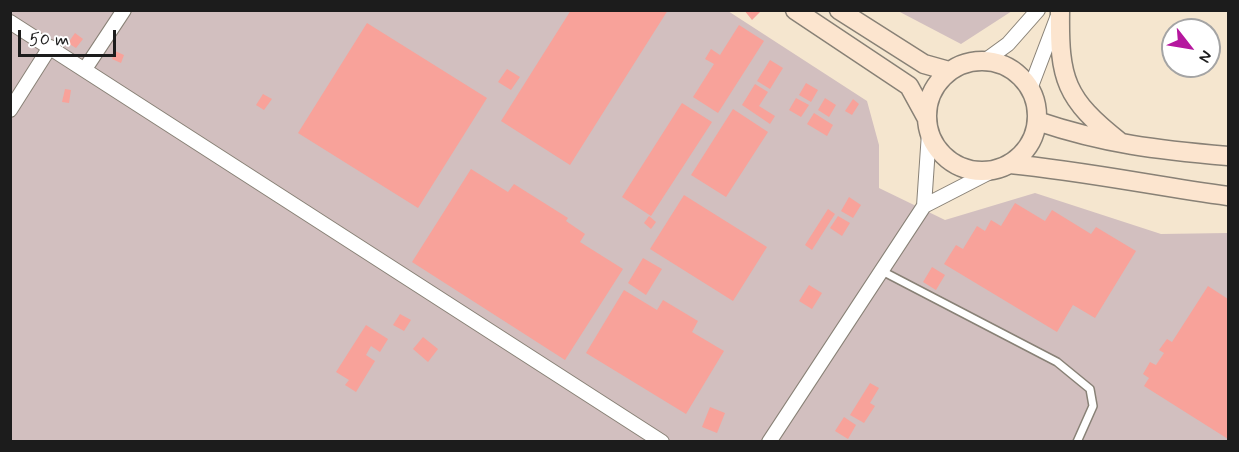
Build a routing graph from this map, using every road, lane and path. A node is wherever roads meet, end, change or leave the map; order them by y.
1 (124, 10) edge
2 (795, 10) edge
3 (839, 10) edge
4 (1038, 10) edge
5 (1060, 11) edge
6 (10, 22) edge
7 (50, 47) junction
8 (986, 60) junction
9 (85, 69) junction
10 (949, 72) junction
11 (1030, 89) junction
12 (10, 110) edge
13 (1037, 121) junction
14 (928, 125) junction
15 (1124, 145) junction
16 (1228, 156) edge
17 (1002, 167) junction
18 (1228, 196) edge
19 (924, 206) junction
20 (882, 271) junction
21 (662, 441) edge
22 (769, 441) edge
23 (1077, 441) edge

1 - 9 street
2 - 14 street
3 - 10 street
4 - 8 street
5 - 11 street
5 - 15 street
6 - 7 street
7 - 9 street
7 - 12 street
8 - 10 street
8 - 11 street
9 - 21 street
10 - 14 street
11 - 13 street
13 - 15 street
13 - 17 street
14 - 17 street
14 - 19 street
15 - 16 street
17 - 18 street
17 - 19 street
19 - 20 street
20 - 22 street
20 - 23 lane

